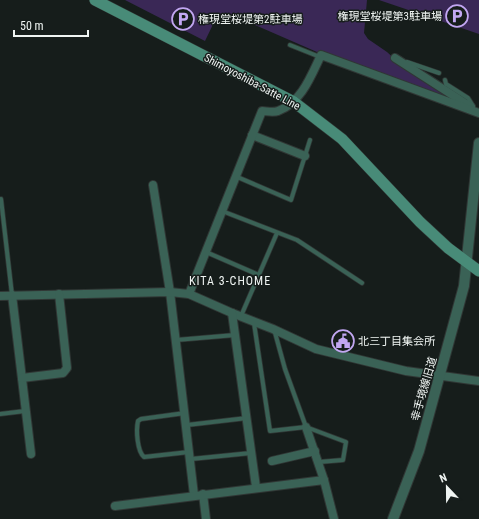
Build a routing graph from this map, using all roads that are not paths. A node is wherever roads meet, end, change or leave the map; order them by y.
1 (95, 0) edge
2 (290, 45) dead end
3 (320, 57) junction
4 (395, 58) joint
5 (439, 73) dead end
6 (445, 80) dead end
7 (294, 102) junction
8 (478, 112) edge
9 (252, 135) junction
10 (310, 140) dead end
11 (479, 143) edge
12 (305, 156) junction
13 (235, 176) junction
14 (153, 185) dead end
15 (1, 199) dead end
16 (221, 211) junction
17 (475, 218) edge
18 (277, 233) junction
19 (205, 252) junction
20 (466, 262) junction
21 (479, 271) edge
22 (259, 275) junction
23 (362, 283) dead end
24 (170, 292) junction
25 (59, 294) junction
26 (189, 294) junction
27 (12, 295) junction
28 (0, 296) edge
29 (232, 313) junction
30 (241, 317) junction
31 (254, 322) junction
32 (274, 329) junction
33 (235, 335) junction
34 (176, 340) junction
35 (440, 377) junction
36 (22, 378) junction
37 (479, 381) edge
38 (26, 411) junction
39 (185, 413) junction
40 (0, 414) edge
41 (247, 418) junction
42 (187, 425) junction
43 (306, 427) junction
44 (315, 451) junction
45 (251, 453) junction
46 (31, 454) dead end
47 (190, 455) junction
48 (272, 461) dead end
49 (319, 462) junction
50 (324, 480) junction
51 (256, 487) junction
52 (203, 494) junction
53 (194, 495) junction
54 (115, 506) dead end
55 (206, 519) edge
56 (334, 519) edge
57 (393, 519) edge

1 - 7 main road, Shimoyoshiba-Satte Line
2 - 3 lane
3 - 7 street
3 - 8 street
4 - 5 lane
4 - 8 street
6 - 8 lane
7 - 9 street
7 - 20 main road, Shimoyoshiba-Satte Line
9 - 12 street
9 - 13 street
10 - 12 lane
11 - 17 street, 幸手境線旧道
12 - 13 lane
13 - 16 street
14 - 24 street
15 - 27 lane
16 - 18 lane
16 - 19 street
17 - 20 street, 幸手境線旧道
18 - 22 lane
18 - 23 lane
19 - 22 lane
19 - 26 street
20 - 21 main road, Shimoyoshiba-Satte Line
20 - 35 street, 幸手境線旧道
22 - 30 lane
24 - 25 street
24 - 26 street
24 - 34 street
25 - 27 street
25 - 36 street
26 - 29 street
27 - 28 street
27 - 36 street
29 - 30 street
29 - 33 street
30 - 31 street
31 - 32 street
31 - 43 lane
32 - 35 street
32 - 43 lane
33 - 34 lane
33 - 41 street
34 - 39 street
35 - 37 street
35 - 57 street, 幸手境線旧道
36 - 38 street
38 - 40 lane
38 - 46 street
39 - 42 street
39 - 47 lane
41 - 42 lane
41 - 45 street
42 - 47 street
43 - 44 street
43 - 49 lane
44 - 48 street
44 - 49 street
45 - 47 lane
45 - 51 street
47 - 53 street
49 - 50 street
50 - 51 street
50 - 56 street
51 - 52 street
52 - 53 street
52 - 55 street
53 - 54 street

